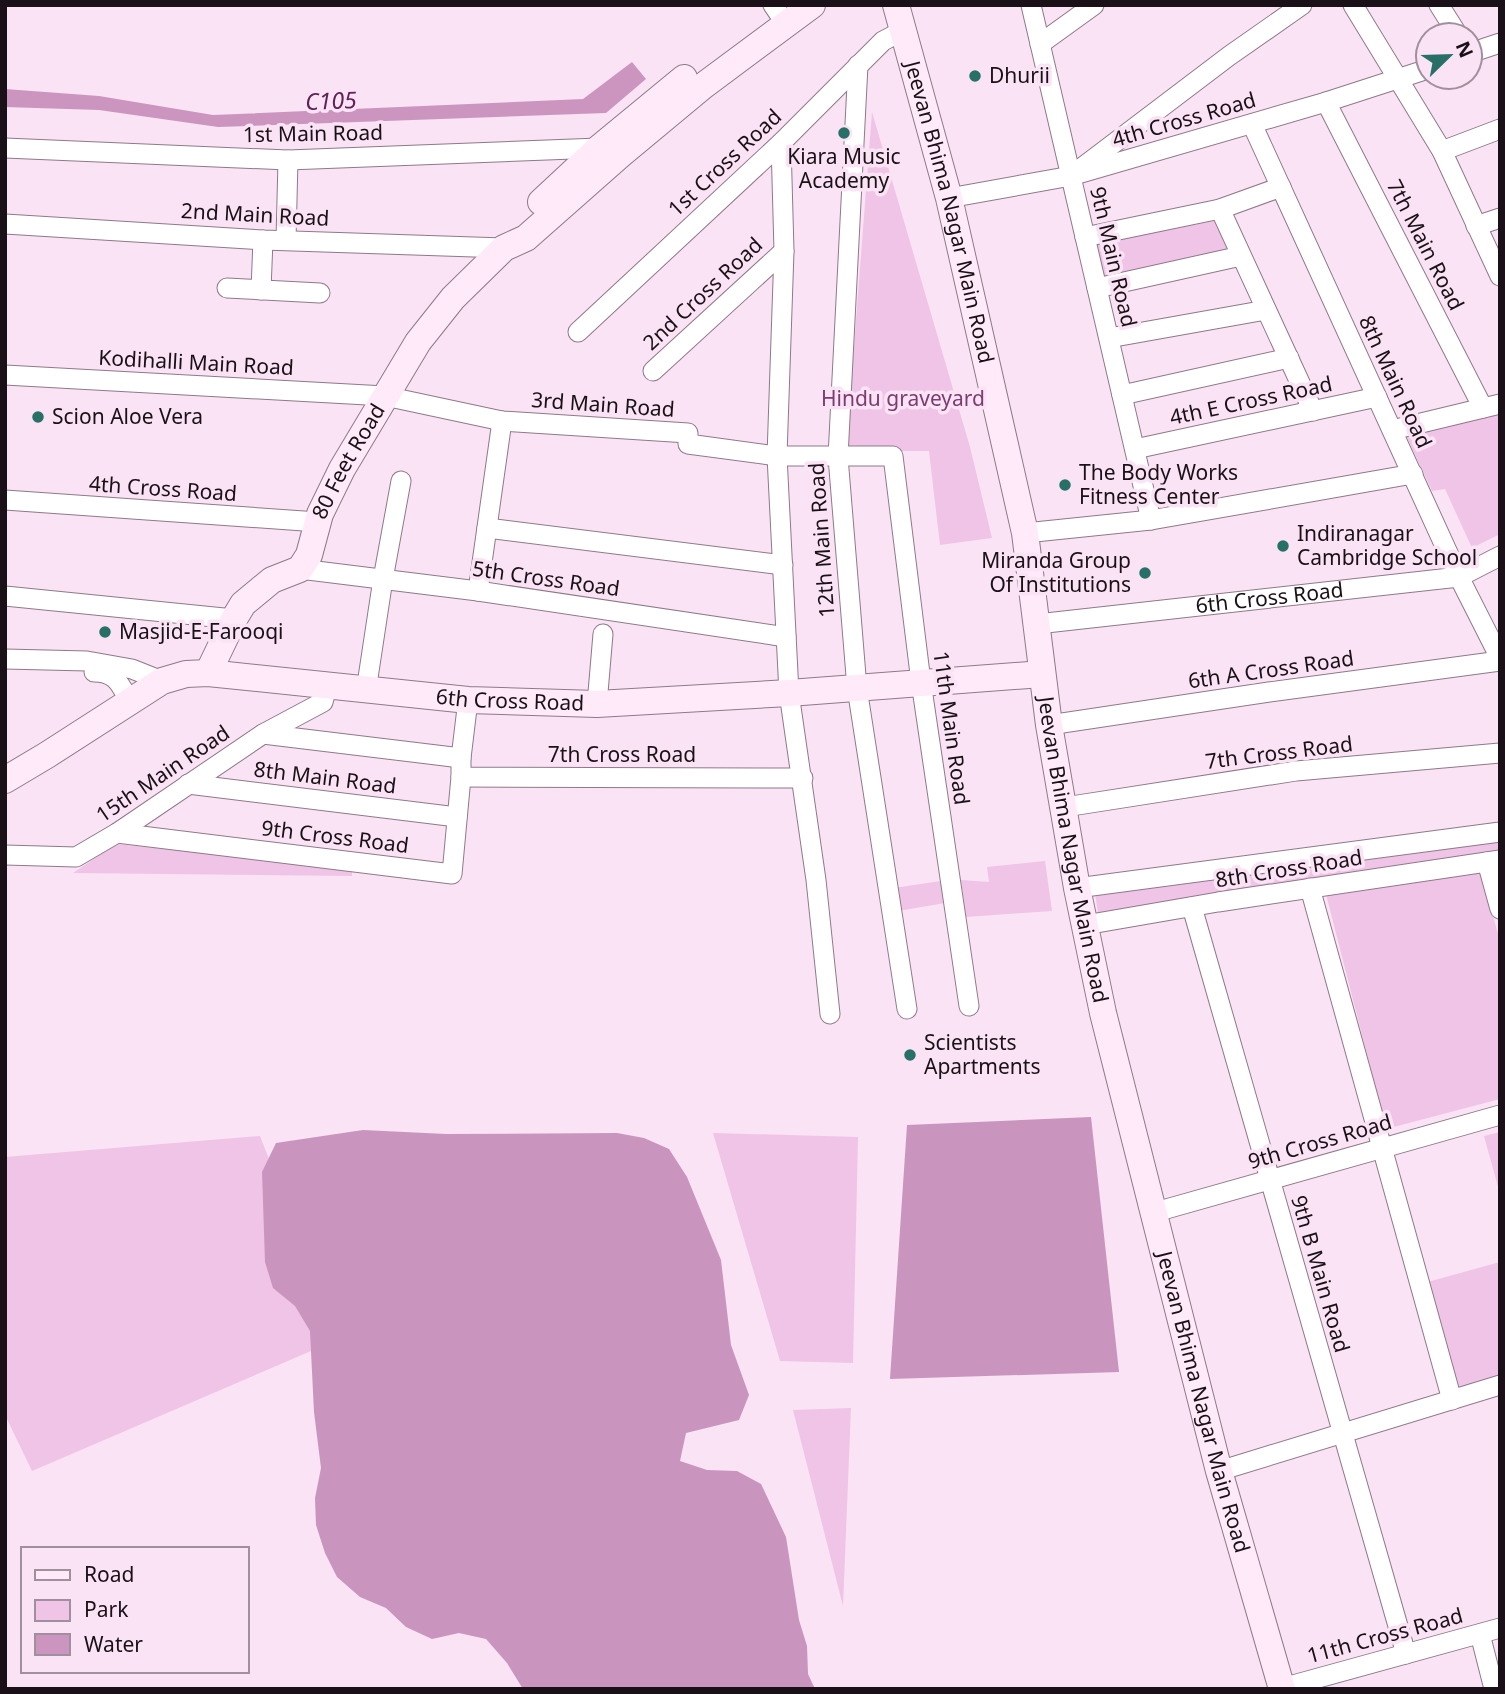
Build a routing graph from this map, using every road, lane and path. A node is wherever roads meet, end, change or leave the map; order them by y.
1 (812, 5) edge
2 (896, 5) edge
3 (1031, 5) edge
4 (1094, 5) edge
5 (1302, 5) edge
6 (1353, 5) edge
7 (1439, 5) edge
8 (779, 11) edge
9 (1449, 21) edge
10 (904, 30) junction
11 (1040, 44) junction
12 (859, 65) junction
13 (1414, 74) edge
14 (1399, 80) junction
15 (1326, 102) junction
16 (1252, 124) junction
17 (1500, 129) edge
18 (780, 143) junction
19 (5, 148) edge
20 (610, 151) junction
21 (1442, 151) junction
22 (288, 160) junction
23 (1071, 176) junction
24 (1281, 187) junction
25 (949, 198) junction
26 (1220, 209) junction
27 (1500, 218) edge
28 (5, 224) edge
29 (1476, 226) junction
30 (1085, 237) junction
31 (262, 240) junction
32 (286, 240) junction
33 (503, 248) junction
34 (784, 251) junction
35 (1241, 256) junction
36 (1500, 276) edge
37 (227, 288) dead end
38 (1097, 288) junction
39 (261, 290) junction
40 (320, 293) dead end
41 (1266, 310) junction
42 (578, 332) dead end
43 (1109, 338) junction
44 (1289, 358) junction
45 (653, 371) dead end
46 (5, 375) edge
47 (1122, 395) junction
48 (385, 396) junction
49 (1377, 397) junction
50 (1492, 406) edge
51 (1313, 411) junction
52 (502, 421) junction
53 (1392, 430) junction
54 (1135, 449) junction
55 (777, 456) junction
56 (893, 456) joint
57 (838, 457) junction
58 (1413, 474) junction
59 (401, 481) dead end
60 (5, 500) edge
61 (1151, 520) junction
62 (318, 522) junction
63 (486, 528) junction
64 (1025, 533) junction
65 (1500, 556) edge
66 (783, 565) junction
67 (300, 569) junction
68 (1459, 577) junction
69 (383, 579) junction
70 (478, 591) junction
71 (5, 596) edge
72 (234, 618) junction
73 (1037, 624) junction
74 (603, 634) dead end
75 (786, 637) junction
76 (5, 659) edge
77 (1500, 659) edge
78 (5, 670) edge
79 (208, 673) junction
80 (1042, 674) junction
81 (162, 681) junction
82 (921, 682) junction
83 (327, 687) junction
84 (857, 688) junction
85 (366, 691) junction
86 (789, 693) junction
87 (468, 700) junction
88 (130, 702) junction
89 (597, 704) junction
90 (1049, 725) junction
91 (263, 734) junction
92 (1500, 753) edge
93 (461, 767) junction
94 (803, 778) junction
95 (5, 779) edge
96 (188, 784) junction
97 (1065, 807) junction
98 (457, 817) junction
99 (1500, 832) edge
100 (117, 833) junction
101 (5, 855) edge
102 (1493, 861) edge
103 (1243, 866) junction
104 (1077, 888) junction
105 (1310, 888) junction
106 (1218, 902) junction
107 (1192, 906) junction
108 (1500, 909) edge
109 (1085, 925) junction
110 (969, 1006) dead end
111 (907, 1009) dead end
112 (830, 1014) dead end
113 (1500, 1115) edge
114 (1382, 1148) junction
115 (1270, 1180) junction
116 (1152, 1213) junction
117 (1500, 1385) edge
118 (1452, 1400) junction
119 (1343, 1433) junction
120 (1219, 1471) junction
121 (1500, 1628) edge
122 (1480, 1633) junction
123 (1406, 1654) junction
124 (1282, 1688) edge
125 (1494, 1689) edge

1 - 8 street, 80 Feet Road
2 - 10 street, Jeevan Bhima Nagar Main Road
3 - 11 street, 9th Main Road
4 - 11 street
5 - 23 street
6 - 14 street
7 - 9 street
8 - 20 street, 80 Feet Road
10 - 12 street, 1st Cross Road
10 - 25 street, Jeevan Bhima Nagar Main Road
11 - 23 street, 9th Main Road
12 - 18 street, 1st Cross Road
12 - 57 street, 12th Main Road
13 - 14 street, 4th Cross Road
14 - 15 street, 4th Cross Road
14 - 21 street
15 - 16 street, 4th Cross Road
15 - 50 street, 7th Main Road
16 - 23 street, 4th Cross Road
16 - 24 street, 8th Main Road
17 - 21 street
18 - 34 street
18 - 42 street, 1st Cross Road
19 - 22 street, 1st Main Road
20 - 22 street, 1st Main Road
20 - 33 street, 80 Feet Road
21 - 29 street
22 - 32 street
23 - 25 street, 4th Cross Road
23 - 30 street, 9th Main Road
24 - 26 street
24 - 49 street, 8th Main Road
25 - 64 street, Jeevan Bhima Nagar Main Road
26 - 30 street
26 - 35 street
27 - 29 street
28 - 31 street, 2nd Main Road
29 - 36 street
30 - 38 street, 9th Main Road
31 - 32 street, 2nd Main Road
31 - 39 street
32 - 33 street, 2nd Main Road
33 - 48 street, 80 Feet Road
34 - 45 street, 2nd Cross Road
34 - 55 street
35 - 38 street
35 - 41 street
37 - 39 street
38 - 43 street, 9th Main Road
39 - 40 street
41 - 43 street
41 - 44 street
43 - 47 street, 9th Main Road
44 - 47 street
44 - 51 street
46 - 48 street, Kodihalli Main Road
47 - 54 street, 9th Main Road
48 - 52 street, 3rd Main Road
48 - 62 street, 80 Feet Road
49 - 51 street, 4th E Cross Road
49 - 53 street, 8th Main Road
50 - 53 street
51 - 54 street, 4th E Cross Road
52 - 55 street, 3rd Main Road
52 - 63 street
53 - 58 street, 8th Main Road
54 - 61 street, 9th Main Road
55 - 57 street, 3rd Main Road
55 - 66 street
56 - 57 street, 3rd Main Road
56 - 82 street, 11th Main Road
57 - 84 street, 12th Main Road
58 - 61 street
58 - 68 street, 8th Main Road
59 - 69 street
60 - 62 street, 4th Cross Road
61 - 64 street
62 - 67 street, 80 Feet Road
63 - 66 street
63 - 70 street
64 - 73 street, Jeevan Bhima Nagar Main Road
65 - 68 street, 6th Cross Road
66 - 75 street
67 - 69 street, 5th Cross Road
67 - 72 street
68 - 73 street, 6th Cross Road
68 - 77 street, 8th Main Road
69 - 70 street, 5th Cross Road
69 - 85 street
70 - 75 street, 5th Cross Road
71 - 72 street
72 - 79 street
73 - 80 street, Jeevan Bhima Nagar Main Road
74 - 89 street
75 - 86 street
76 - 81 street
77 - 90 street, 6th A Cross Road
78 - 88 street
79 - 81 street, 6th Cross Road
79 - 83 street, 6th Cross Road
80 - 82 street, 6th Cross Road
80 - 90 street, Jeevan Bhima Nagar Main Road
81 - 88 street, 6th Cross Road
82 - 84 street, 6th Cross Road
82 - 110 street, 11th Main Road
83 - 85 street, 6th Cross Road
83 - 91 street, 15th Main Road
84 - 86 street, 6th Cross Road
84 - 111 street, 12th Main Road
85 - 87 street, 6th Cross Road
86 - 89 street, 6th Cross Road
86 - 94 street
87 - 89 street, 6th Cross Road
87 - 93 street
88 - 95 street, 6th Cross Road
90 - 97 street, Jeevan Bhima Nagar Main Road
91 - 93 street, 7th Cross Road
91 - 96 street, 15th Main Road
92 - 97 street, 7th Cross Road
93 - 94 street, 7th Cross Road
93 - 98 street, 9th Cross Road
94 - 112 street
96 - 98 street, 8th Main Road
96 - 100 street, 15th Main Road
97 - 104 street, Jeevan Bhima Nagar Main Road
98 - 100 street, 9th Cross Road
99 - 103 street
100 - 101 street, 15th Main Road
102 - 105 street, 8th Cross Road
102 - 108 street
103 - 104 street
103 - 106 street
104 - 109 street, Jeevan Bhima Nagar Main Road
105 - 106 street, 8th Cross Road
105 - 114 street
106 - 107 street, 8th Cross Road
107 - 109 street, 8th Cross Road
107 - 115 street, 9th B Main Road
109 - 116 street, Jeevan Bhima Nagar Main Road
113 - 114 street, 9th Cross Road
114 - 115 street, 9th Cross Road
114 - 118 street
115 - 116 street, 9th Cross Road
115 - 119 street, 9th B Main Road
116 - 120 street, Jeevan Bhima Nagar Main Road
117 - 118 street
118 - 119 street
119 - 120 street
119 - 123 street, 9th B Main Road
120 - 124 street, Jeevan Bhima Nagar Main Road
121 - 122 street, 11th Cross Road
122 - 123 street, 11th Cross Road
122 - 125 street
123 - 124 street, 11th Cross Road

